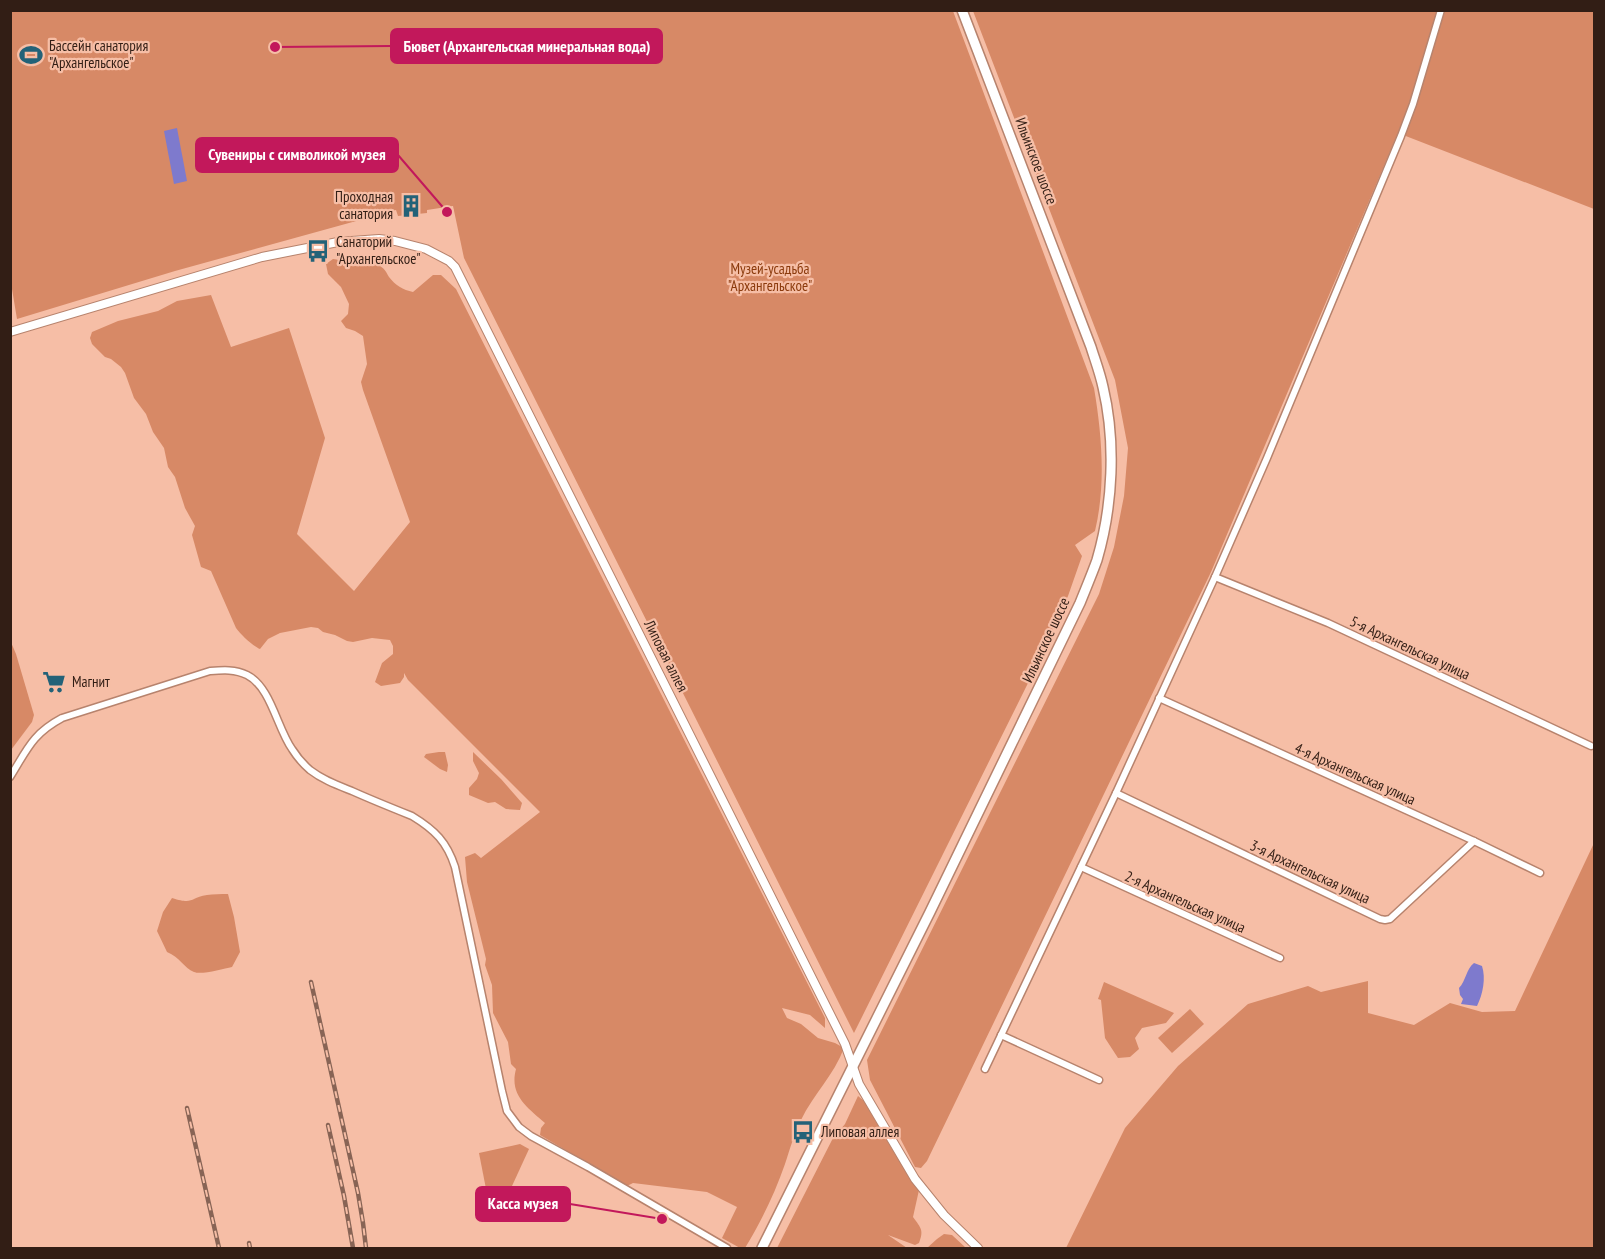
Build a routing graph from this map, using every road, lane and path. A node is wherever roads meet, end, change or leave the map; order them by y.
1 (962, 10) edge
2 (1441, 10) edge
3 (10, 332) edge
4 (1215, 577) junction
5 (1159, 698) junction
6 (1591, 746) dead end
7 (10, 777) edge
8 (1116, 793) junction
9 (1474, 841) junction
10 (1081, 867) junction
11 (1540, 873) dead end
12 (1280, 958) dead end
13 (1001, 1035) junction
14 (852, 1067) junction
15 (985, 1069) dead end
16 (1099, 1080) dead end
17 (727, 1248) edge
18 (762, 1248) edge
19 (978, 1248) edge

1 - 14 main road, Ильинское шоссе
2 - 4 street
3 - 14 street, Липовая аллея
4 - 5 street
4 - 6 street, 5-я Архангельская улица
5 - 8 street
5 - 9 street, 4-я Архангельская улица
7 - 17 street
8 - 9 street, 3-я Архангельская улица
8 - 10 street
9 - 11 street, 4-я Архангельская улица
10 - 12 street, 2-я Архангельская улица
10 - 13 street
13 - 15 street
13 - 16 street
14 - 18 main road, Ильинское шоссе
14 - 19 street, Липовая аллея

